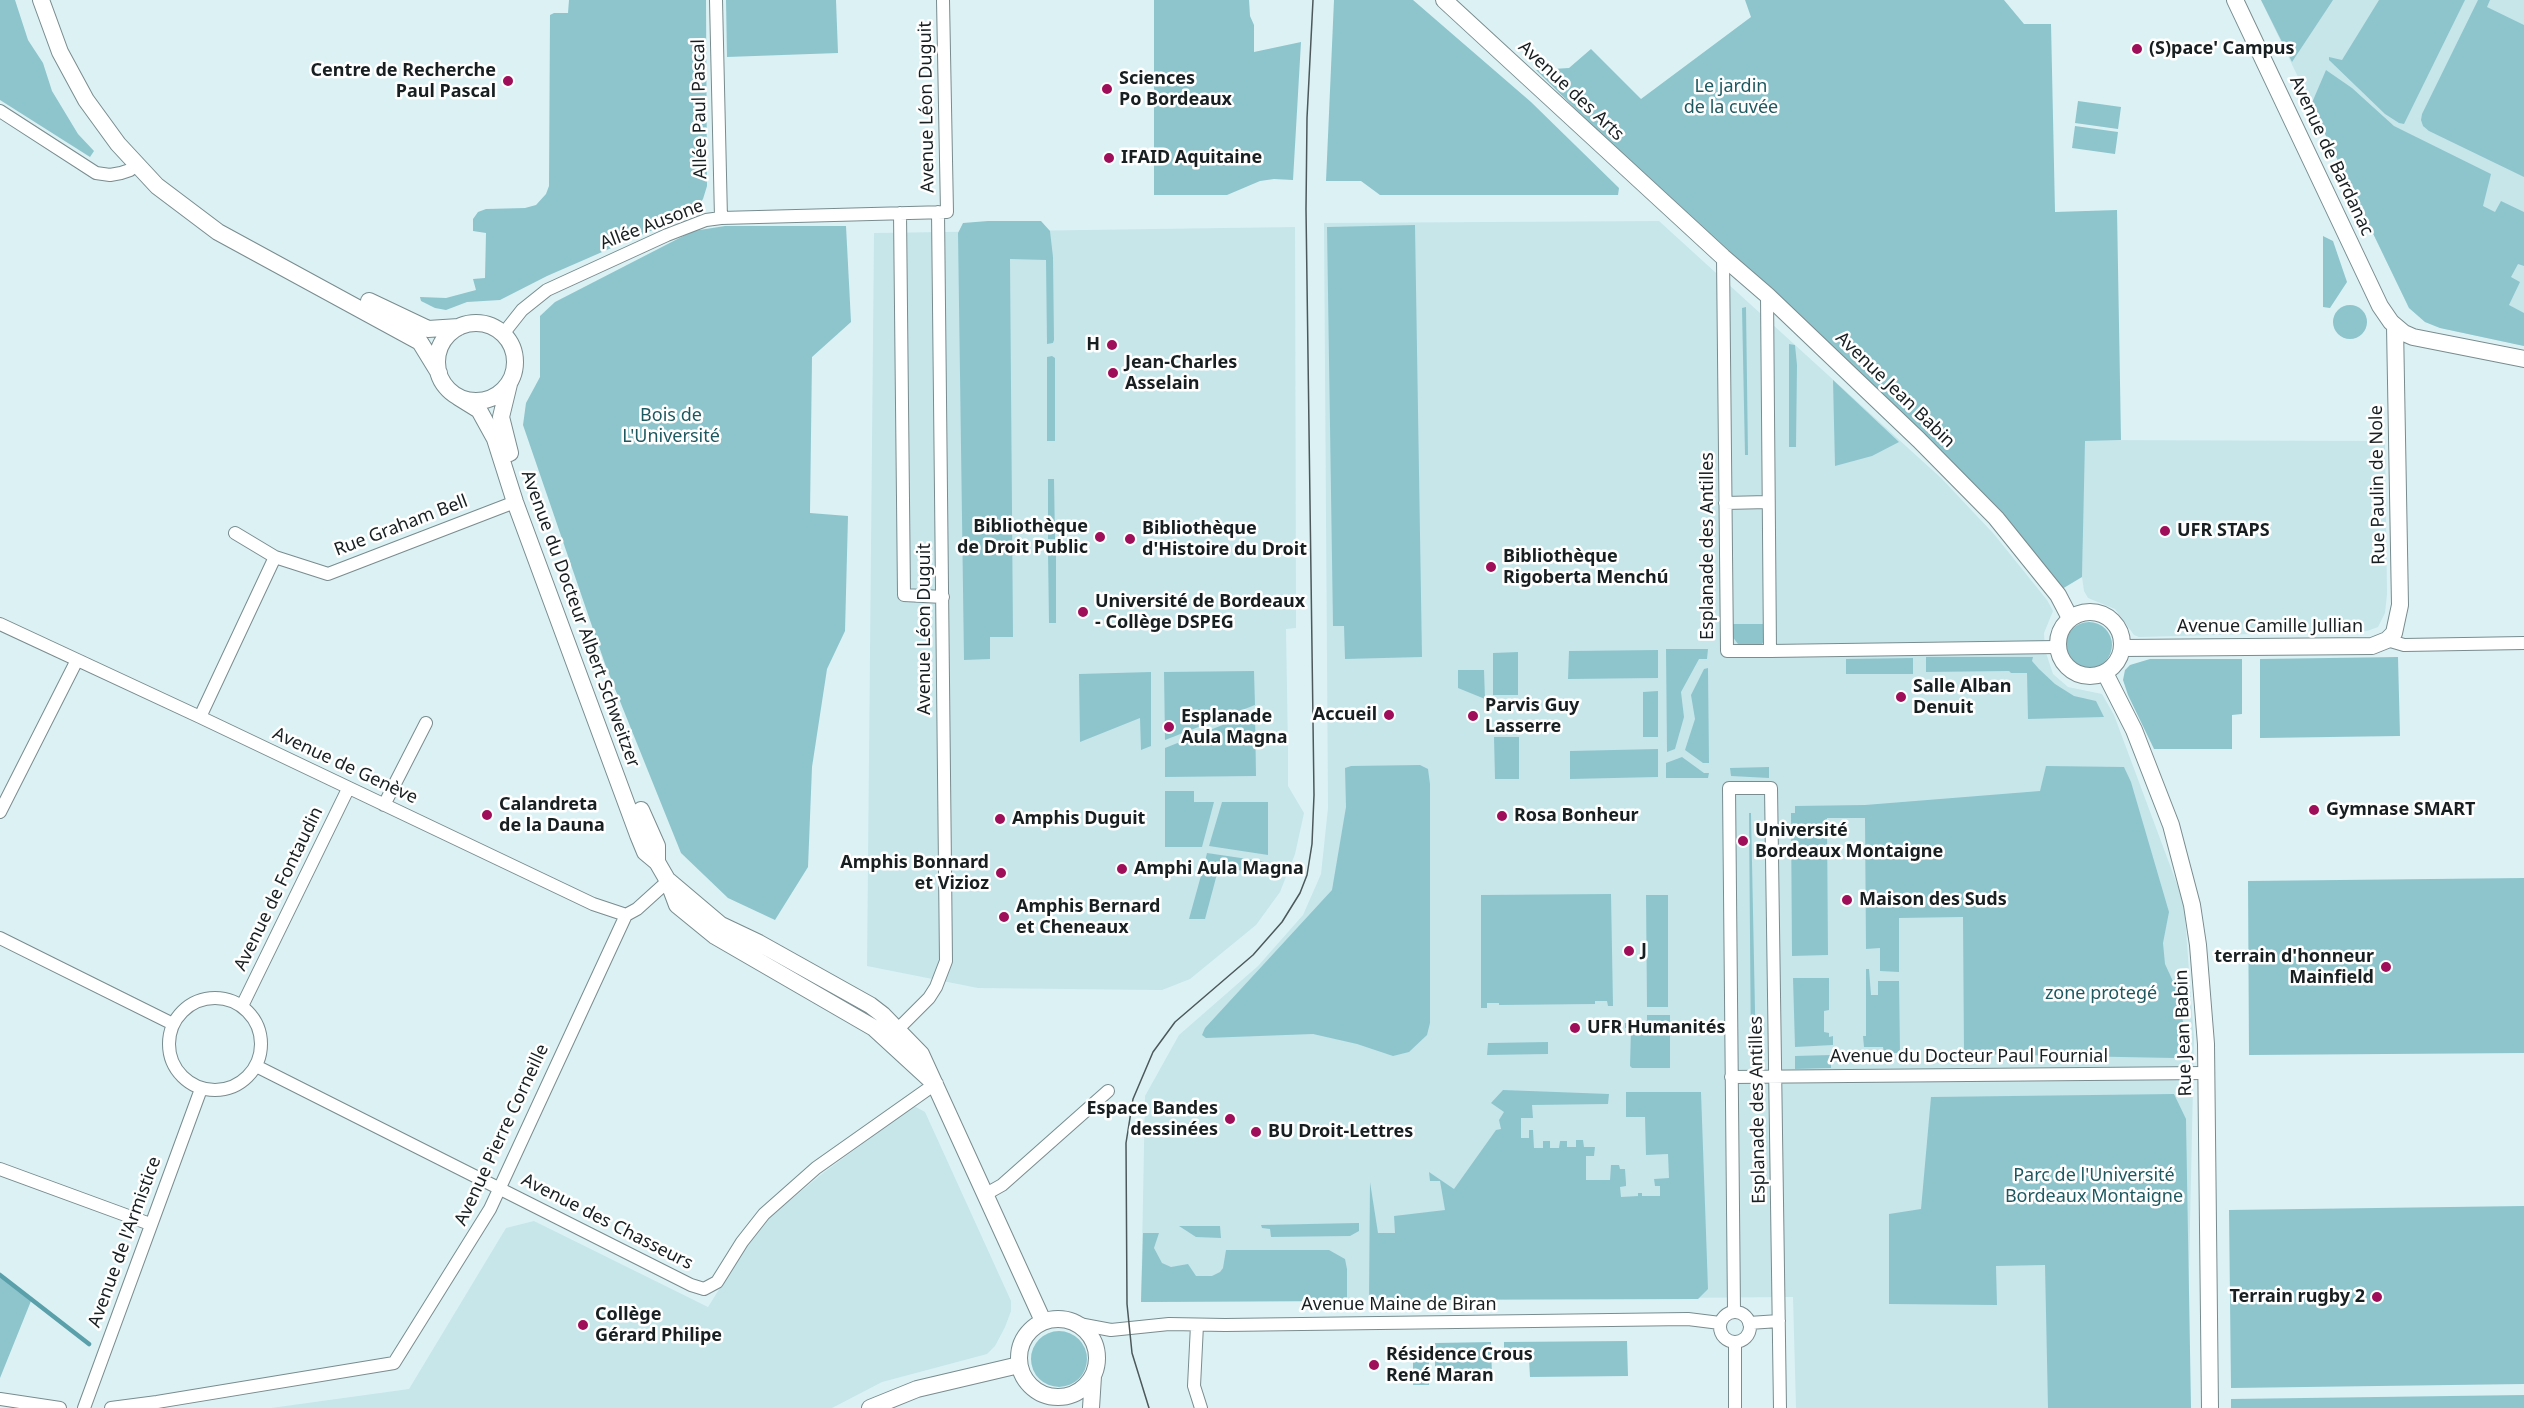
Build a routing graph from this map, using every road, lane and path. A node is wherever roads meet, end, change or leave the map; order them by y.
1 (40, 0) edge
2 (52, 0) edge
3 (716, 0) edge
4 (943, 0) edge
5 (1444, 0) edge
6 (2235, 0) edge
7 (0, 111) edge
8 (136, 165) junction
9 (1672, 210) joint
10 (942, 212) junction
11 (900, 213) junction
12 (721, 218) junction
13 (1723, 257) junction
14 (1767, 295) junction
15 (2395, 326) junction
16 (459, 327) junction
17 (503, 333) junction
18 (2524, 359) edge
19 (439, 373) junction
20 (509, 384) junction
21 (458, 397) junction
22 (515, 502) junction
23 (1768, 502) junction
24 (1725, 503) junction
25 (235, 533) dead end
26 (275, 557) junction
27 (943, 597) junction
28 (2070, 618) junction
29 (0, 624) edge
30 (2387, 640) junction
31 (2524, 643) edge
32 (2057, 647) junction
33 (2122, 648) junction
34 (1770, 651) junction
35 (77, 660) junction
36 (2105, 673) junction
37 (200, 717) junction
38 (426, 723) dead end
39 (348, 789) junction
40 (384, 805) junction
41 (0, 812) edge
42 (657, 862) junction
43 (668, 881) junction
44 (626, 915) junction
45 (0, 938) edge
46 (242, 1006) junction
47 (172, 1024) junction
48 (898, 1029) junction
49 (256, 1066) junction
50 (2206, 1073) junction
51 (1776, 1076) junction
52 (1731, 1077) junction
53 (934, 1084) junction
54 (201, 1089) junction
55 (1108, 1091) dead end
56 (0, 1169) edge
57 (499, 1187) junction
58 (986, 1194) junction
59 (150, 1224) junction
60 (1734, 1311) junction
61 (1043, 1321) junction
62 (1779, 1322) junction
63 (1720, 1323) junction
64 (1749, 1323) junction
65 (1079, 1324) junction
66 (1197, 1325) junction
67 (1735, 1342) junction
68 (1019, 1365) junction
69 (1094, 1375) junction
70 (1051, 1397) junction
71 (0, 1399) edge
72 (60, 1408) edge
73 (84, 1408) edge
74 (111, 1408) edge
75 (870, 1408) edge
76 (1067, 1408) edge
77 (1091, 1408) edge
78 (1201, 1408) edge
79 (1735, 1408) edge
80 (1780, 1408) edge
81 (2210, 1408) edge

1 - 8 main road
2 - 16 main road
3 - 12 street, Allée Paul Pascal
4 - 10 street, Avenue Léon Duguit
5 - 9 main road, Avenue des Arts
6 - 15 main road, Avenue de Bardanac
7 - 8 street
8 - 19 main road
9 - 13 main road, Avenue Jean Babin
10 - 11 street, Allée Ausone
10 - 27 street, Avenue Léon Duguit
11 - 12 street, Allée Ausone
11 - 27 street
12 - 17 street, Allée Ausone
13 - 14 main road, Avenue Jean Babin
13 - 24 street, Esplanade des Antilles
14 - 23 street
14 - 28 main road, Avenue Jean Babin
15 - 18 main road
15 - 30 main road, Rue Paulin de Nole
16 - 17 main road
16 - 19 main road
17 - 20 main road
19 - 21 main road
20 - 21 main road
20 - 42 main road, Avenue du Docteur Albert Schweitzer
21 - 22 main road, Avenue du Docteur Albert Schweitzer
22 - 26 street, Rue Graham Bell
22 - 42 main road, Avenue du Docteur Albert Schweitzer
23 - 24 street
23 - 34 street
24 - 34 street, Esplanade des Antilles
25 - 26 street, Rue Graham Bell
26 - 37 street
27 - 48 street, Avenue Léon Duguit
28 - 32 main road
28 - 33 main road
29 - 35 street, Avenue de Genève
30 - 31 street, Avenue Camille Jullian
30 - 33 main road, Avenue Camille Jullian
32 - 34 street
32 - 36 main road
33 - 36 main road
35 - 37 street, Avenue de Genève
35 - 41 street
36 - 50 main road, Rue Jean Babin
37 - 39 street, Avenue de Genève
38 - 40 street
39 - 40 street, Avenue de Genève
39 - 46 street, Avenue de Fontaudin
40 - 44 street, Avenue de Genève
42 - 43 main road, Avenue du Docteur Albert Schweitzer
43 - 44 street
43 - 48 main road, Avenue du Docteur Albert Schweitzer
43 - 53 main road, Avenue du Docteur Albert Schweitzer
44 - 57 street, Avenue Pierre Corneille
45 - 47 street
46 - 47 street
46 - 49 street
47 - 54 street
48 - 53 main road, Avenue du Docteur Albert Schweitzer
49 - 54 street
49 - 57 street, Avenue des Chasseurs
50 - 51 street, Avenue du Docteur Paul Fournial
50 - 81 main road, Rue Jean Babin
51 - 52 street, Avenue du Docteur Paul Fournial
51 - 52 street, Esplanade des Antilles
51 - 62 street, Esplanade des Antilles
52 - 60 street, Esplanade des Antilles
53 - 57 street, Avenue des Chasseurs
53 - 58 main road, Avenue du Docteur Albert Schweitzer
54 - 59 street, Avenue de l'Armistice
55 - 58 street
56 - 59 street
57 - 74 street, Avenue Pierre Corneille
58 - 61 main road, Avenue du Docteur Albert Schweitzer
59 - 73 street, Avenue de l'Armistice
60 - 63 street
60 - 64 street
61 - 65 main road
61 - 68 main road
62 - 64 street
62 - 80 street, Esplanade des Antilles
63 - 66 street, Avenue Maine de Biran
63 - 67 street
64 - 67 street
65 - 66 street, Avenue Maine de Biran
65 - 69 main road
66 - 78 street
67 - 79 street
68 - 70 main road
68 - 75 main road
69 - 70 main road
69 - 77 main road
70 - 76 main road
71 - 72 street

